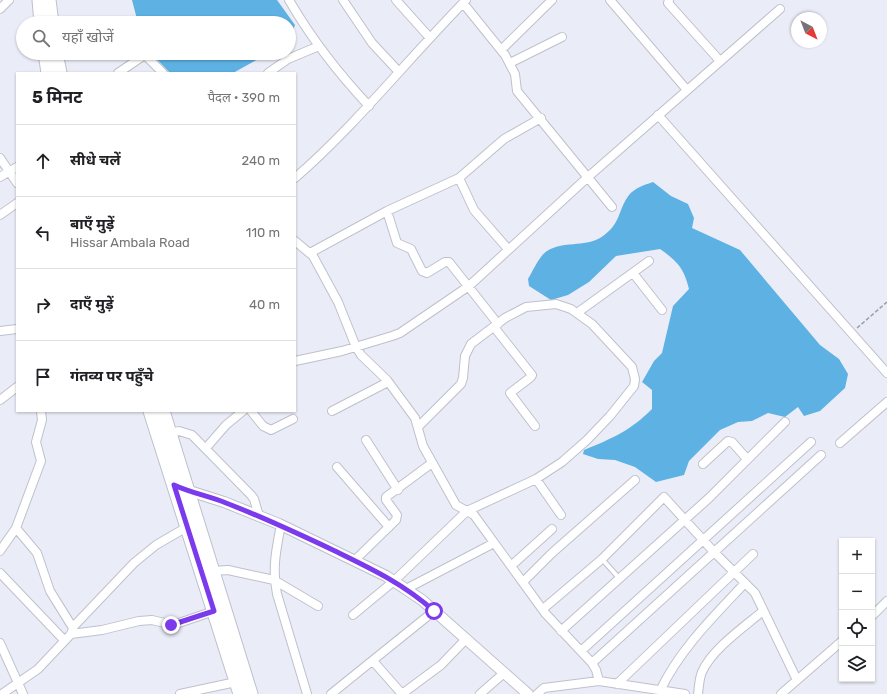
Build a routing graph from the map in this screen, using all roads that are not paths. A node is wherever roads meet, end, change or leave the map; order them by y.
1 (9, 0) edge
2 (39, 0) edge
3 (49, 0) edge
4 (289, 0) edge
5 (343, 0) edge
6 (396, 0) edge
7 (552, 0) edge
8 (610, 0) edge
9 (669, 0) edge
10 (464, 1) edge
11 (0, 9) edge
12 (780, 9) dead end
13 (40, 16) edge
14 (51, 16) edge
15 (562, 37) dead end
16 (430, 38) junction
17 (319, 46) junction
18 (501, 50) junction
19 (296, 56) edge
20 (46, 60) edge
21 (57, 60) edge
22 (137, 60) edge
23 (150, 60) edge
24 (287, 60) edge
25 (720, 62) junction
26 (510, 63) junction
27 (48, 72) edge
28 (60, 72) edge
29 (119, 72) edge
30 (162, 72) edge
31 (269, 72) edge
32 (399, 72) junction
33 (687, 90) junction
34 (369, 106) junction
35 (658, 115) junction
36 (541, 118) junction
37 (0, 158) edge
38 (13, 169) edge
39 (0, 177) edge
40 (296, 177) edge
41 (588, 177) junction
42 (459, 178) junction
43 (16, 180) edge
44 (16, 204) edge
45 (612, 207) dead end
46 (387, 211) junction
47 (0, 214) edge
48 (296, 242) edge
49 (508, 249) junction
50 (310, 253) junction
51 (649, 261) dead end
52 (633, 273) junction
53 (469, 286) junction
54 (662, 310) dead end
55 (577, 313) junction
56 (496, 326) junction
57 (16, 329) edge
58 (0, 331) edge
59 (356, 347) junction
60 (296, 361) edge
61 (887, 373) edge
62 (388, 382) junction
63 (16, 388) edge
64 (0, 400) edge
65 (887, 402) edge
66 (332, 411) dead end
67 (41, 412) edge
68 (150, 412) edge
69 (163, 412) edge
70 (242, 412) edge
71 (252, 412) edge
72 (293, 419) dead end
73 (785, 422) dead end
74 (419, 426) junction
75 (534, 426) dead end
76 (171, 433) junction
77 (366, 440) dead end
78 (811, 442) dead end
79 (840, 443) dead end
80 (206, 448) junction
81 (821, 456) dead end
82 (747, 459) junction
83 (432, 463) junction
84 (703, 464) dead end
85 (337, 467) dead end
86 (536, 479) junction
87 (635, 480) dead end
88 (174, 485) junction
89 (398, 490) junction
90 (189, 492) junction
91 (467, 511) junction
92 (561, 515) dead end
93 (259, 516) junction
94 (684, 520) junction
95 (281, 525) junction
96 (187, 527) junction
97 (389, 527) junction
98 (16, 528) junction
99 (552, 529) dead end
100 (704, 540) junction
101 (494, 544) junction
102 (0, 551) edge
103 (714, 552) junction
104 (752, 554) dead end
105 (602, 558) junction
106 (354, 561) junction
107 (511, 566) junction
108 (213, 571) junction
109 (0, 572) edge
110 (734, 572) junction
111 (619, 578) junction
112 (274, 580) junction
113 (394, 581) junction
114 (523, 582) junction
115 (745, 584) junction
116 (406, 589) junction
117 (887, 601) edge
118 (318, 606) dead end
119 (543, 609) junction
120 (214, 611) junction
121 (434, 611) junction
122 (763, 611) junction
123 (875, 613) edge
124 (353, 615) dead end
125 (561, 631) junction
126 (69, 634) junction
127 (466, 639) junction
128 (0, 643) edge
129 (839, 644) edge
130 (581, 651) junction
131 (373, 661) junction
132 (592, 663) junction
133 (504, 673) junction
134 (797, 680) junction
135 (599, 681) junction
136 (19, 682) junction
137 (617, 684) junction
138 (238, 688) edge
139 (660, 691) junction
140 (2, 694) edge
141 (23, 694) edge
142 (180, 694) edge
143 (252, 694) edge
144 (307, 694) edge
145 (332, 694) edge
146 (402, 694) edge
147 (480, 694) edge
148 (528, 694) edge
149 (537, 694) edge
150 (685, 694) edge
151 (698, 694) edge
152 (781, 694) edge

1 - 11 street
2 - 13 main road
3 - 14 main road
4 - 17 street
5 - 32 street
6 - 16 street
7 - 18 street
8 - 33 street
9 - 25 street
10 - 16 street
10 - 18 street
12 - 25 street
15 - 26 street
16 - 32 street
17 - 19 street
17 - 34 street
18 - 26 street
20 - 27 main road
21 - 28 main road
22 - 29 street
23 - 30 street
24 - 31 street
25 - 33 street
26 - 36 street
32 - 34 street
33 - 35 street
34 - 40 street
35 - 41 street
35 - 61 street
36 - 41 street
36 - 42 street
37 - 38 street
38 - 39 street
38 - 43 street
41 - 45 street
41 - 49 street
42 - 46 street
42 - 49 street
44 - 47 street
46 - 50 street
46 - 53 street
48 - 50 street
49 - 53 street
50 - 59 street
51 - 52 street
52 - 54 street
52 - 55 street
53 - 56 street
53 - 59 street
55 - 56 street
55 - 86 street
56 - 74 street
56 - 75 street
57 - 58 street
59 - 60 street
59 - 62 street
62 - 66 street
62 - 74 street
63 - 64 street
65 - 79 street
67 - 98 street
68 - 88 main road
69 - 76 main road
70 - 80 street
71 - 72 street
73 - 82 street
74 - 83 street
76 - 80 street
76 - 90 main road
77 - 89 street
78 - 100 street
80 - 93 street
81 - 103 street
82 - 84 street
82 - 94 street
83 - 89 street
83 - 91 street
85 - 97 street
86 - 91 street
86 - 92 street
87 - 114 street
88 - 90 street
88 - 96 main road
89 - 97 street
90 - 93 street
90 - 108 main road
91 - 101 street
91 - 113 street
93 - 95 street
94 - 100 street
94 - 105 street
94 - 111 street
95 - 106 street
95 - 112 street
96 - 120 main road
96 - 126 street
97 - 106 street
98 - 102 street
98 - 126 street
99 - 107 street
100 - 103 street
100 - 130 street
101 - 107 street
101 - 116 street
103 - 110 street
103 - 132 street
104 - 110 street
105 - 111 lane
105 - 119 street
106 - 113 street
107 - 114 street
108 - 112 street
108 - 143 main road
109 - 126 street
110 - 115 street
110 - 137 street
111 - 125 street
112 - 118 street
112 - 144 street
113 - 116 street
113 - 124 street
114 - 119 street
115 - 122 street
115 - 139 street
116 - 121 street
117 - 123 street
119 - 125 street
120 - 126 street
120 - 138 main road
121 - 127 street
121 - 131 street
122 - 134 street
122 - 151 street
125 - 130 street
126 - 136 street
127 - 133 street
127 - 146 street
128 - 136 street
129 - 134 street
130 - 132 street
131 - 145 street
131 - 146 street
132 - 135 street
133 - 147 street
133 - 148 street
134 - 152 street
135 - 137 street
135 - 149 street
136 - 140 street
136 - 141 street
137 - 139 street
138 - 142 street
139 - 150 street

